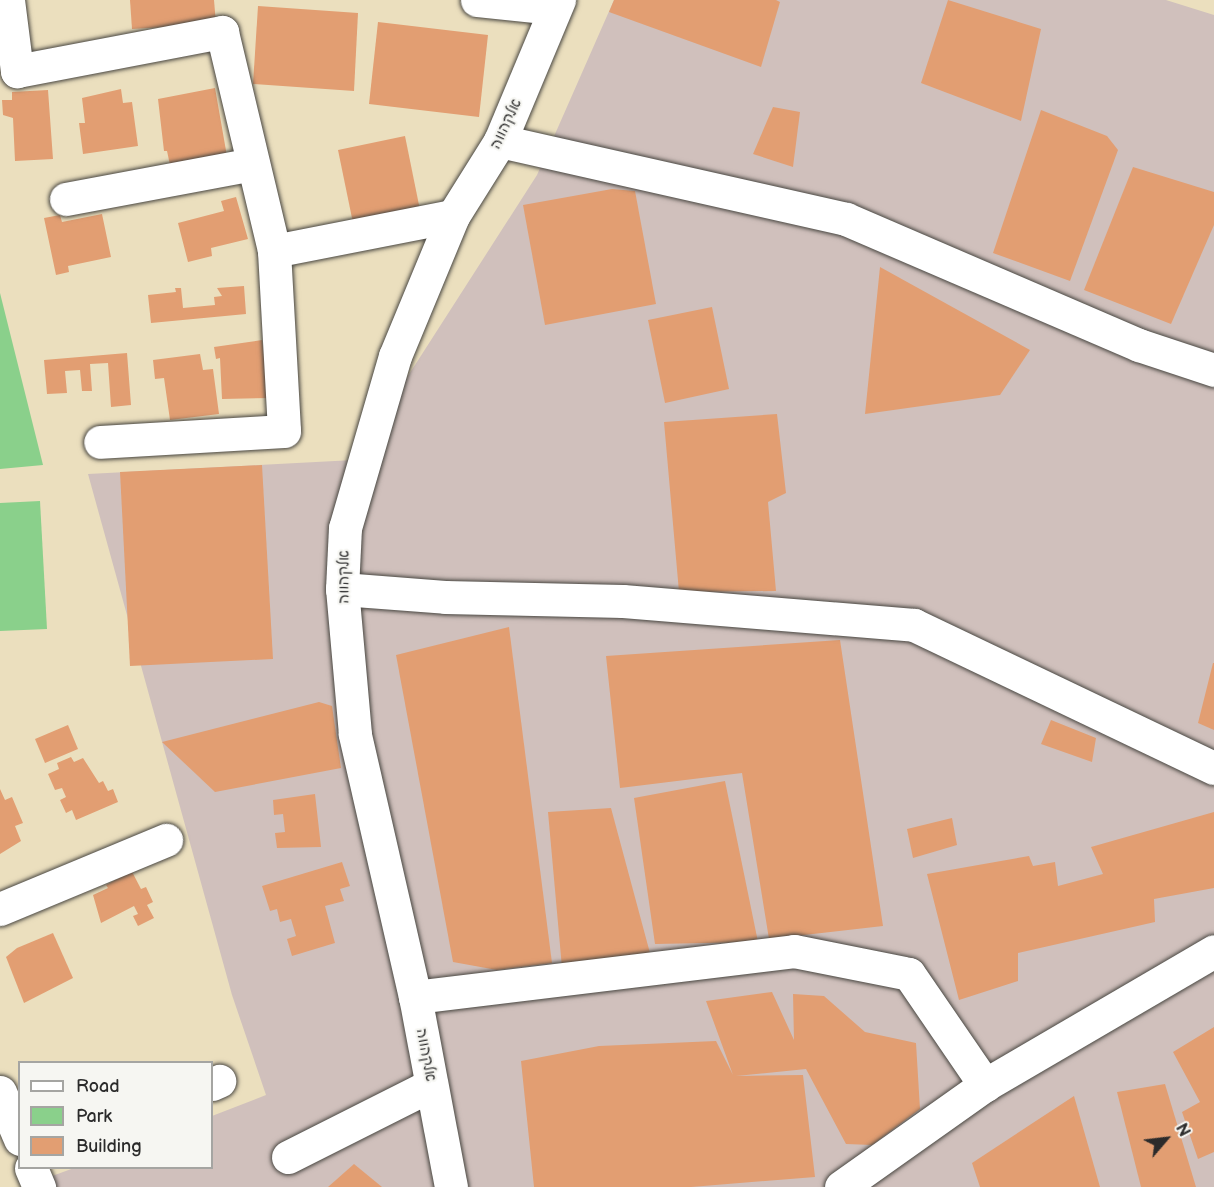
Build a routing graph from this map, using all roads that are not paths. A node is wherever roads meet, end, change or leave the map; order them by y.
1 (8, 0) edge
2 (477, 0) edge
3 (557, 4) edge
4 (500, 141) junction
5 (253, 164) junction
6 (66, 198) dead end
7 (453, 216) junction
8 (274, 251) junction
9 (1214, 370) edge
10 (100, 442) dead end
11 (342, 589) junction
12 (1214, 768) edge
13 (166, 840) dead end
14 (0, 909) edge
15 (1214, 951) edge
16 (415, 997) junction
17 (432, 1085) junction
18 (985, 1085) junction
19 (0, 1092) edge
20 (18, 1134) edge
21 (288, 1157) dead end
22 (32, 1169) edge
23 (39, 1187) edge
24 (451, 1187) edge
25 (841, 1187) edge

1 - 5 street
2 - 3 street
3 - 4 street, אלקהווה
4 - 7 street, אלקהווה
4 - 9 street
5 - 6 street
5 - 8 street
7 - 8 street
7 - 11 street, אלקהווה
8 - 10 street
11 - 12 street
11 - 16 street, אלקהווה
13 - 14 street
15 - 18 street
16 - 17 street, אלקהווה
16 - 18 street
17 - 21 street
17 - 24 street, אלקהווה
18 - 25 street
19 - 20 street
22 - 23 street

